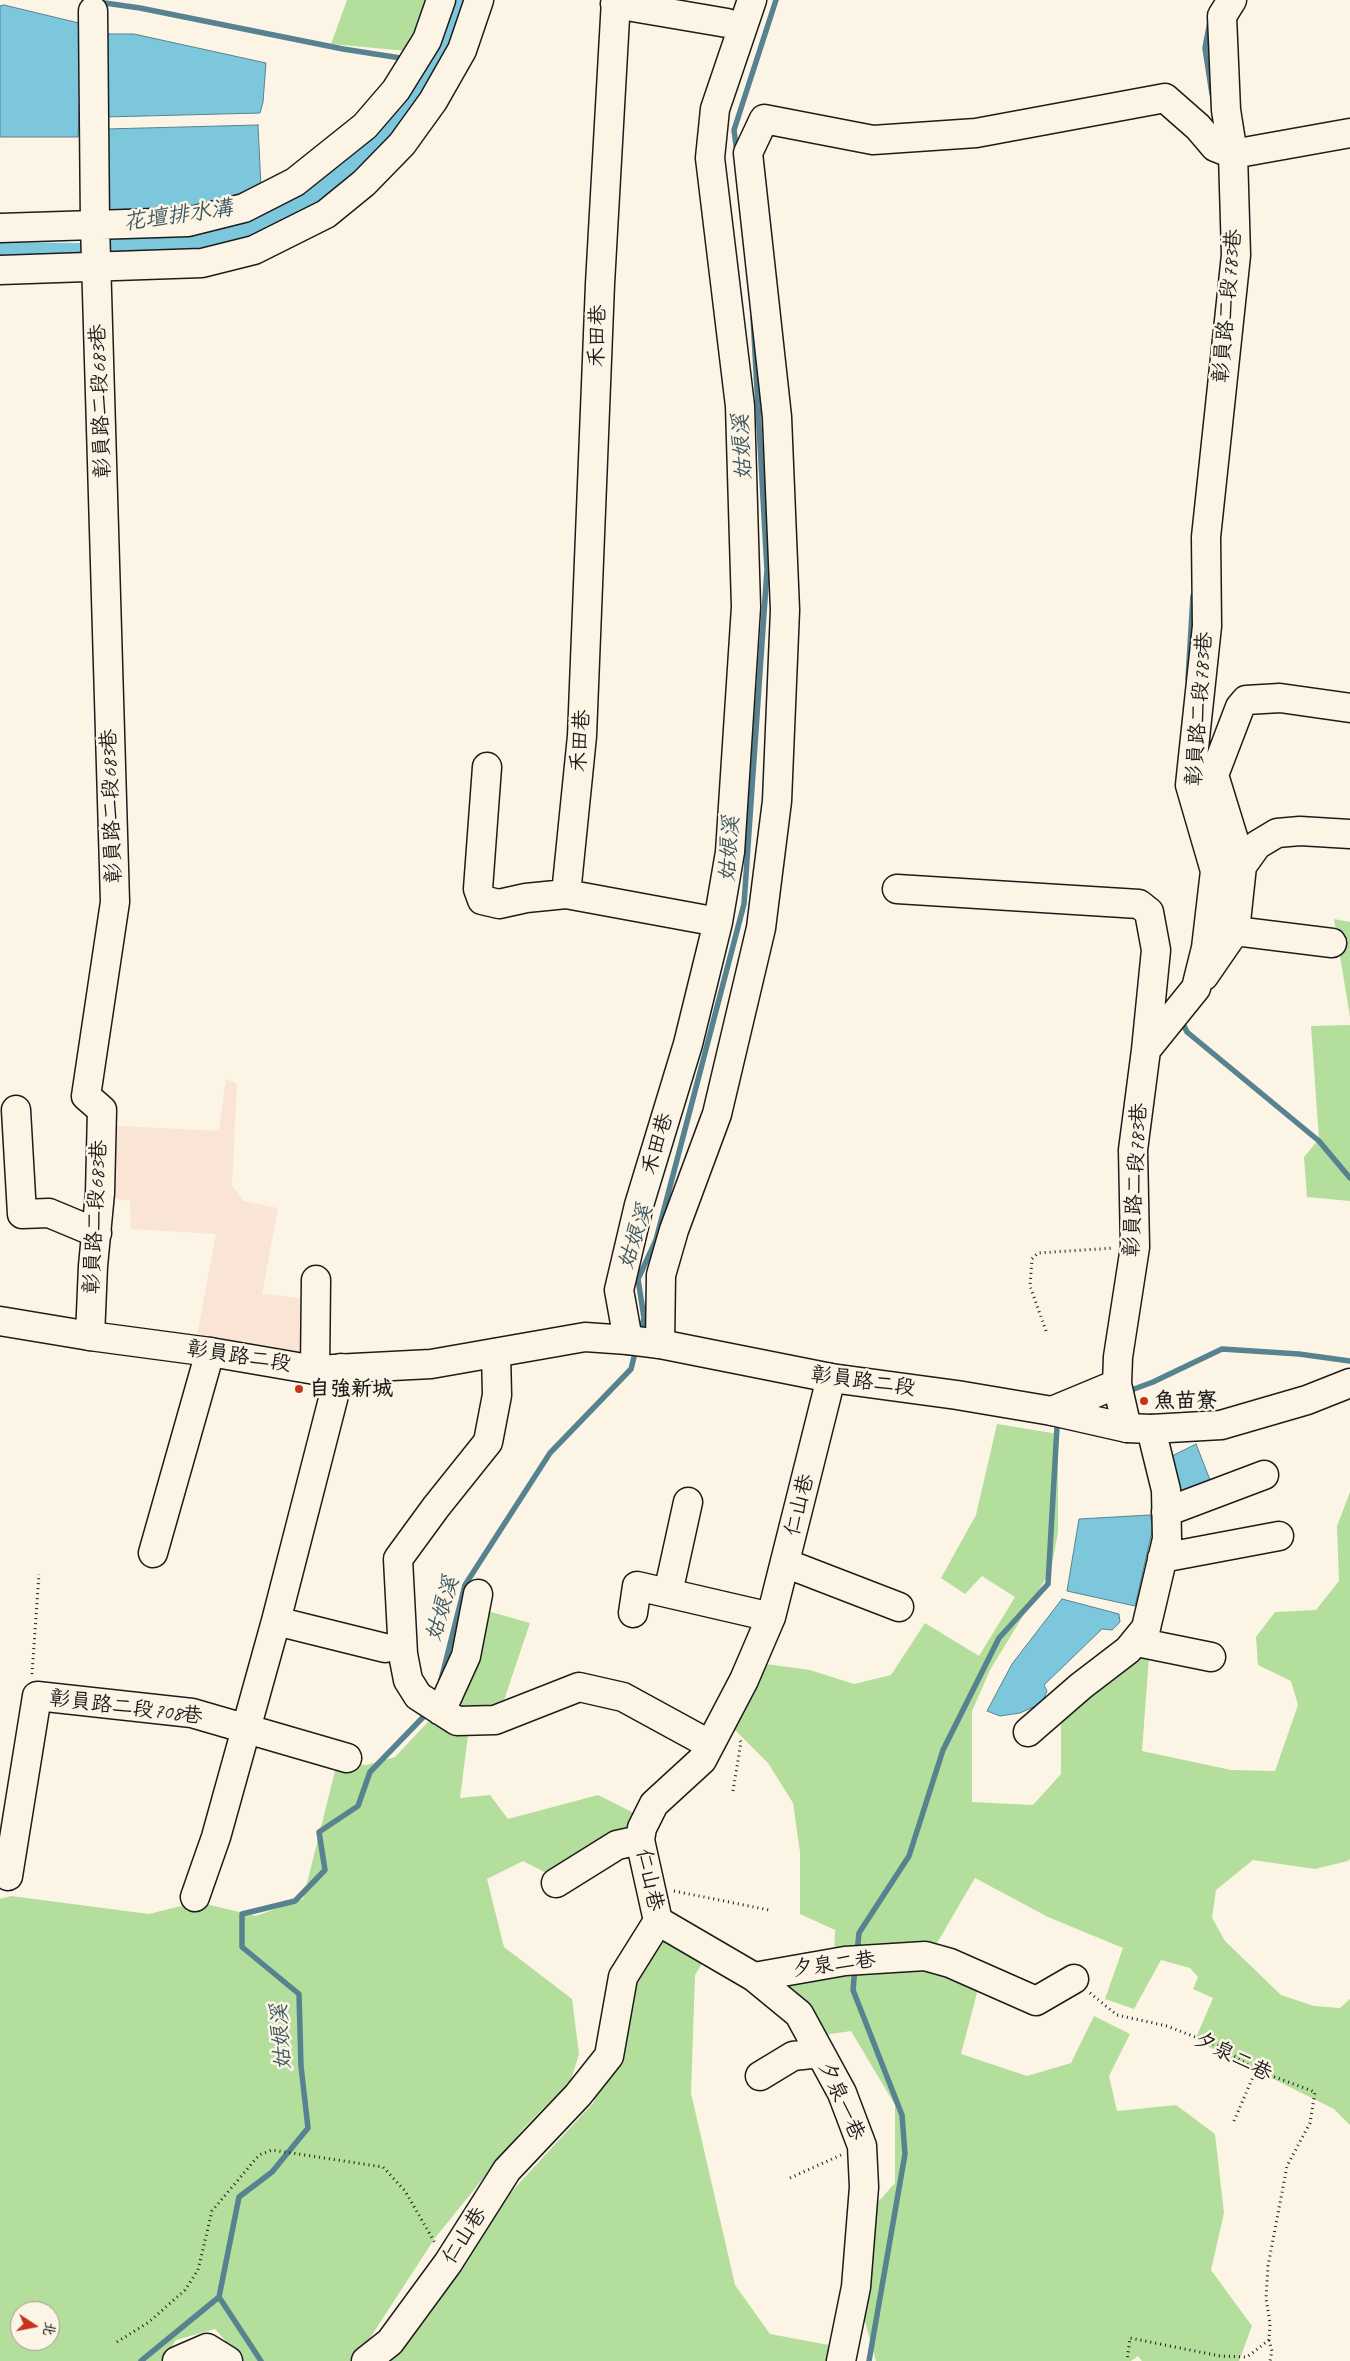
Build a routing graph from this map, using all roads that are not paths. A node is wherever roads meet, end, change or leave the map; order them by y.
1 (441, 0) edge
2 (479, 0) edge
3 (752, 0) edge
4 (1232, 0) edge
5 (616, 2) edge
6 (93, 11) dead end
7 (727, 23) dead end
8 (1350, 133) edge
9 (1233, 154) junction
10 (95, 225) junction
11 (0, 228) edge
12 (97, 267) junction
13 (0, 270) edge
14 (746, 607) junction
15 (786, 610) junction
16 (1350, 708) edge
17 (487, 767) dead end
18 (1350, 834) edge
19 (1242, 866) junction
20 (897, 889) dead end
21 (566, 894) junction
22 (718, 922) junction
23 (1235, 931) junction
24 (1332, 943) dead end
25 (1196, 988) junction
26 (1146, 1050) junction
27 (16, 1110) dead end
28 (97, 1233) junction
29 (316, 1280) dead end
30 (0, 1321) edge
31 (90, 1336) junction
32 (628, 1340) junction
33 (660, 1344) junction
34 (210, 1352) junction
35 (496, 1353) junction
36 (328, 1369) junction
37 (832, 1378) junction
38 (1350, 1383) edge
39 (1117, 1384) junction
40 (1070, 1415) junction
41 (1139, 1428) junction
42 (1264, 1475) dead end
43 (688, 1502) dead end
44 (1166, 1512) junction
45 (1279, 1536) dead end
46 (153, 1553) dead end
47 (1162, 1558) junction
48 (785, 1563) junction
49 (668, 1593) junction
50 (478, 1594) dead end
51 (899, 1607) dead end
52 (632, 1613) dead end
53 (771, 1617) junction
54 (276, 1621) junction
55 (1137, 1642) junction
56 (394, 1651) junction
57 (1211, 1657) dead end
58 (441, 1711) junction
59 (245, 1729) junction
60 (1028, 1732) dead end
61 (709, 1744) junction
62 (347, 1758) dead end
63 (640, 1840) junction
64 (8, 1876) dead end
65 (556, 1883) dead end
66 (195, 1897) dead end
67 (658, 1921) junction
68 (754, 1977) junction
69 (1074, 1979) road end
70 (820, 2053) junction
71 (760, 2076) dead end
72 (177, 2361) edge
73 (228, 2361) edge
74 (366, 2361) edge
75 (841, 2361) edge

1 - 10 main road
2 - 12 main road
3 - 14 main road, 禾田巷
4 - 9 main road, 彰員路二段783巷
5 - 7 main road
5 - 21 main road, 禾田巷
6 - 10 main road
8 - 9 main road
9 - 15 main road
9 - 25 main road, 彰員路二段783巷
10 - 11 main road
10 - 12 main road
12 - 13 main road
12 - 28 main road, 彰員路二段683巷
14 - 15 main road
14 - 22 main road, 禾田巷
15 - 33 main road
16 - 19 main road
17 - 21 main road
18 - 19 main road
19 - 23 main road
20 - 26 main road
21 - 22 main road
22 - 32 main road, 禾田巷
23 - 24 main road
23 - 25 main road
25 - 26 main road, 彰員路二段783巷
26 - 39 main road, 彰員路二段783巷
27 - 28 main road
28 - 31 main road, 彰員路二段683巷
29 - 36 main road
30 - 31 main road, 彰員路二段
31 - 34 main road, 彰員路二段
32 - 33 main road, 彰員路二段
32 - 35 main road, 彰員路二段
33 - 37 main road, 彰員路二段
34 - 36 main road, 彰員路二段
34 - 46 main road
35 - 36 main road, 彰員路二段
35 - 56 main road
36 - 54 main road
37 - 40 main road, 彰員路二段
37 - 48 main road, 仁山巷
38 - 41 main road, 彰員路二段
39 - 40 main road
39 - 41 main road, 彰員路二段783巷
40 - 41 main road, 彰員路二段
41 - 44 main road, 彰員路二段783巷
42 - 44 main road
43 - 49 main road
44 - 47 main road, 彰員路二段783巷
45 - 47 main road
47 - 55 main road, 彰員路二段783巷
48 - 51 main road
48 - 53 main road, 仁山巷
49 - 52 main road
49 - 53 main road
50 - 58 main road
53 - 61 main road, 仁山巷
54 - 56 main road
54 - 59 main road
55 - 57 main road
55 - 60 main road
56 - 58 main road
58 - 61 main road
59 - 62 main road, 彰員路二段708巷
59 - 64 main road, 彰員路二段708巷
59 - 66 main road
61 - 63 main road, 仁山巷
63 - 65 main road
63 - 67 main road, 仁山巷
67 - 68 main road, 夕泉一巷
67 - 74 main road, 仁山巷
68 - 69 main road, 夕泉二巷
68 - 70 main road, 夕泉一巷
70 - 71 main road
70 - 75 main road, 夕泉一巷
72 - 73 main road

